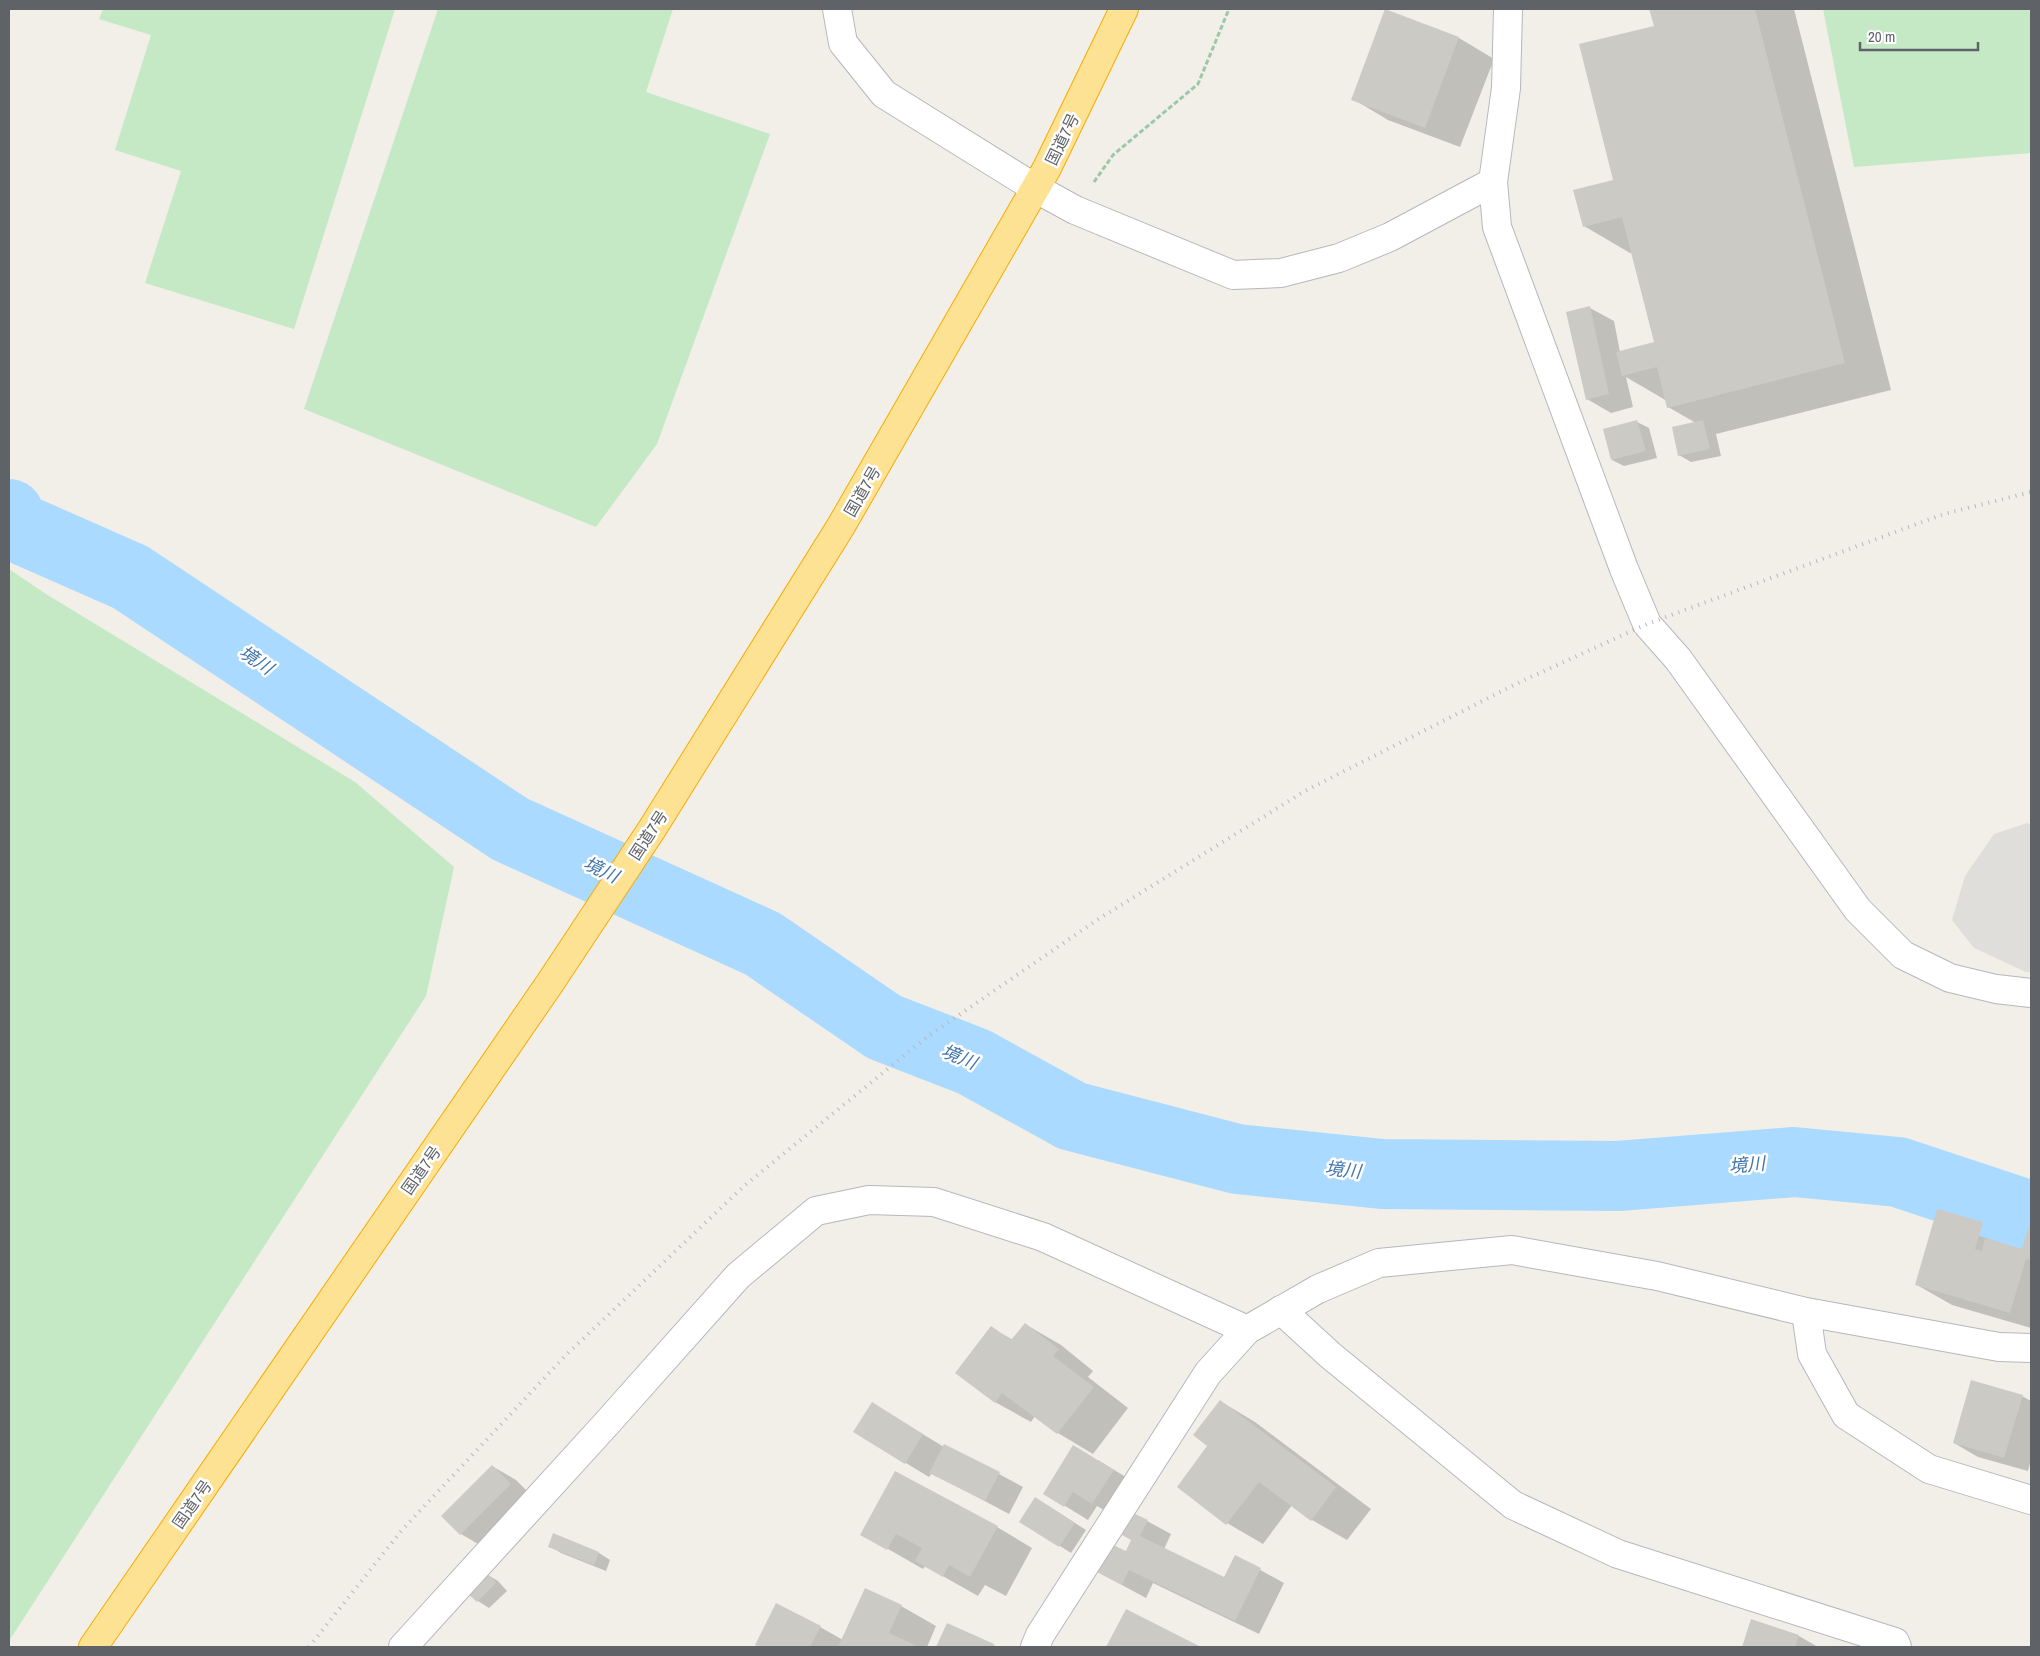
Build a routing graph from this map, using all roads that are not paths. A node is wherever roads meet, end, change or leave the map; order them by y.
1 (837, 9) edge
2 (1124, 9) edge
3 (1508, 9) edge
4 (1494, 182) junction
5 (1035, 188) junction
6 (2031, 993) edge
7 (1281, 1310) junction
8 (1806, 1312) junction
9 (1247, 1330) junction
10 (2031, 1348) edge
11 (2031, 1500) edge
12 (93, 1647) edge
13 (403, 1647) edge
14 (1035, 1647) edge
15 (1897, 1647) edge

1 - 5 street
2 - 5 highway, 国道7号
3 - 4 street
4 - 5 street
4 - 6 street
5 - 12 highway, 国道7号
7 - 8 street
7 - 9 street
7 - 15 street
8 - 10 street
8 - 11 street
9 - 13 street
9 - 14 street

